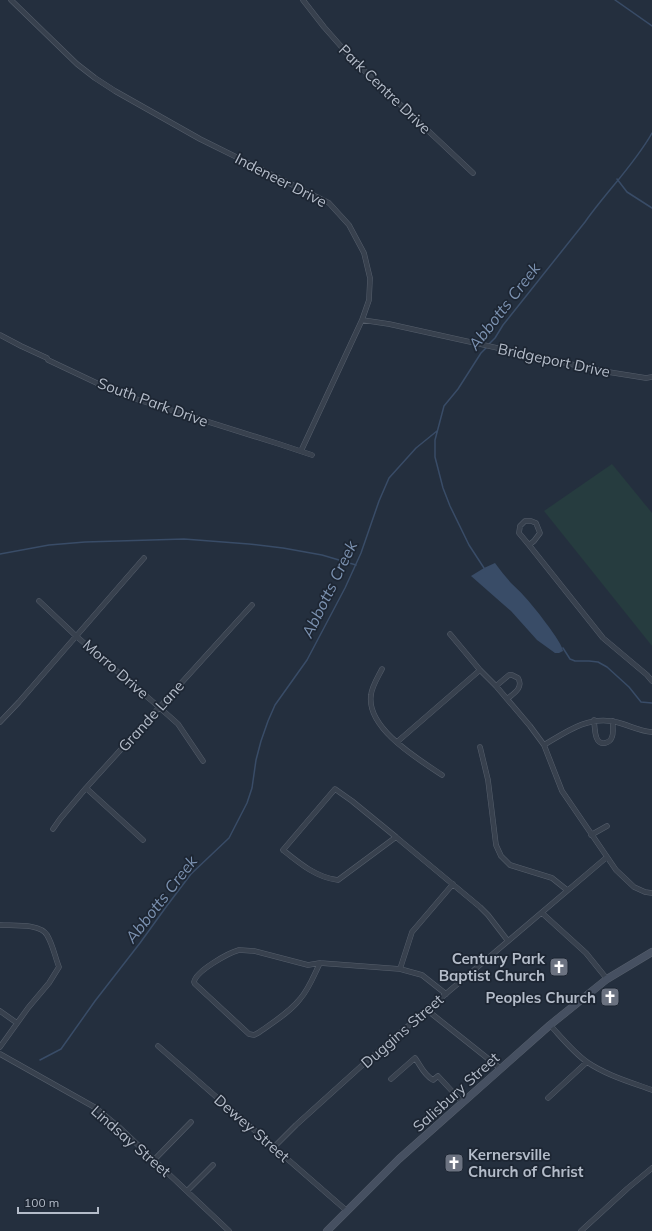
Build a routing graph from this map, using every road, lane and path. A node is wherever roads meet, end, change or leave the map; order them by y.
1 (11, 0) edge
2 (303, 0) edge
3 (473, 172) dead end
4 (362, 320) junction
5 (0, 335) edge
6 (652, 377) edge
7 (301, 451) junction
8 (312, 455) dead end
9 (529, 545) junction
10 (144, 558) dead end
11 (39, 601) dead end
12 (252, 605) dead end
13 (450, 634) dead end
14 (76, 636) junction
15 (382, 669) dead end
16 (480, 670) junction
17 (652, 681) edge
18 (496, 686) junction
19 (507, 700) junction
20 (159, 707) junction
21 (594, 720) junction
22 (612, 721) junction
23 (0, 722) edge
24 (652, 732) edge
25 (398, 742) junction
26 (544, 745) junction
27 (480, 748) dead end
28 (203, 760) dead end
29 (442, 775) dead end
30 (86, 788) junction
31 (607, 826) dead end
32 (53, 829) dead end
33 (592, 835) junction
34 (396, 837) junction
35 (143, 840) dead end
36 (607, 857) junction
37 (453, 884) junction
38 (567, 890) junction
39 (652, 893) edge
40 (542, 912) junction
41 (0, 925) edge
42 (508, 941) junction
43 (652, 952) edge
44 (320, 963) junction
45 (400, 969) junction
46 (607, 979) junction
47 (446, 994) junction
48 (0, 1011) edge
49 (432, 1014) dead end
50 (17, 1023) junction
51 (550, 1025) junction
52 (0, 1046) edge
53 (158, 1046) dead end
54 (0, 1054) edge
55 (587, 1062) junction
56 (501, 1069) junction
57 (391, 1079) dead end
58 (652, 1090) edge
59 (548, 1098) dead end
60 (463, 1103) junction
61 (191, 1122) dead end
62 (274, 1147) junction
63 (154, 1160) junction
64 (213, 1165) dead end
65 (652, 1169) edge
66 (187, 1191) junction
67 (347, 1210) junction
68 (229, 1231) edge
69 (327, 1231) edge
70 (581, 1231) edge

1 - 4 street, Indeneer Drive
2 - 3 street, Park Centre Drive
4 - 6 street, Bridgeport Drive
4 - 7 street, Indeneer Drive
5 - 7 street, South Park Drive
7 - 8 street, South Park Drive
9 - 9 street
9 - 17 street
10 - 14 street
11 - 14 street, Morro Drive
12 - 20 street, Grande Lane
13 - 16 street
14 - 20 street, Morro Drive
14 - 23 street
15 - 25 street
16 - 18 street
16 - 25 street
18 - 19 street
18 - 19 street
19 - 26 street
20 - 28 street, Morro Drive
20 - 30 street, Grande Lane
21 - 22 street
21 - 22 street
21 - 26 street
22 - 24 street
25 - 29 street
26 - 33 street
27 - 38 street
30 - 32 street, Grande Lane
30 - 35 street
31 - 33 street
33 - 36 street
34 - 34 street
34 - 37 street
36 - 38 street, Duggins Street
36 - 39 street
37 - 42 street
37 - 45 street
38 - 40 street, Duggins Street
40 - 42 street, Duggins Street
40 - 46 street
41 - 50 street
42 - 47 street, Duggins Street
43 - 46 main road, Salisbury Street
44 - 44 street
44 - 45 street
45 - 47 street
46 - 51 main road, Salisbury Street
47 - 62 street, Duggins Street
48 - 50 street
49 - 56 street
50 - 52 street
51 - 55 street
51 - 56 main road, Salisbury Street
53 - 62 street, Dewey Street
54 - 63 street, Lindsay Street
55 - 58 street
55 - 59 street
56 - 60 main road, Salisbury Street
57 - 60 street
60 - 67 main road, Salisbury Street
61 - 63 street
62 - 67 street, Dewey Street
63 - 66 street, Lindsay Street
64 - 66 street
65 - 70 street
66 - 68 street, Lindsay Street
67 - 69 main road, Salisbury Street

